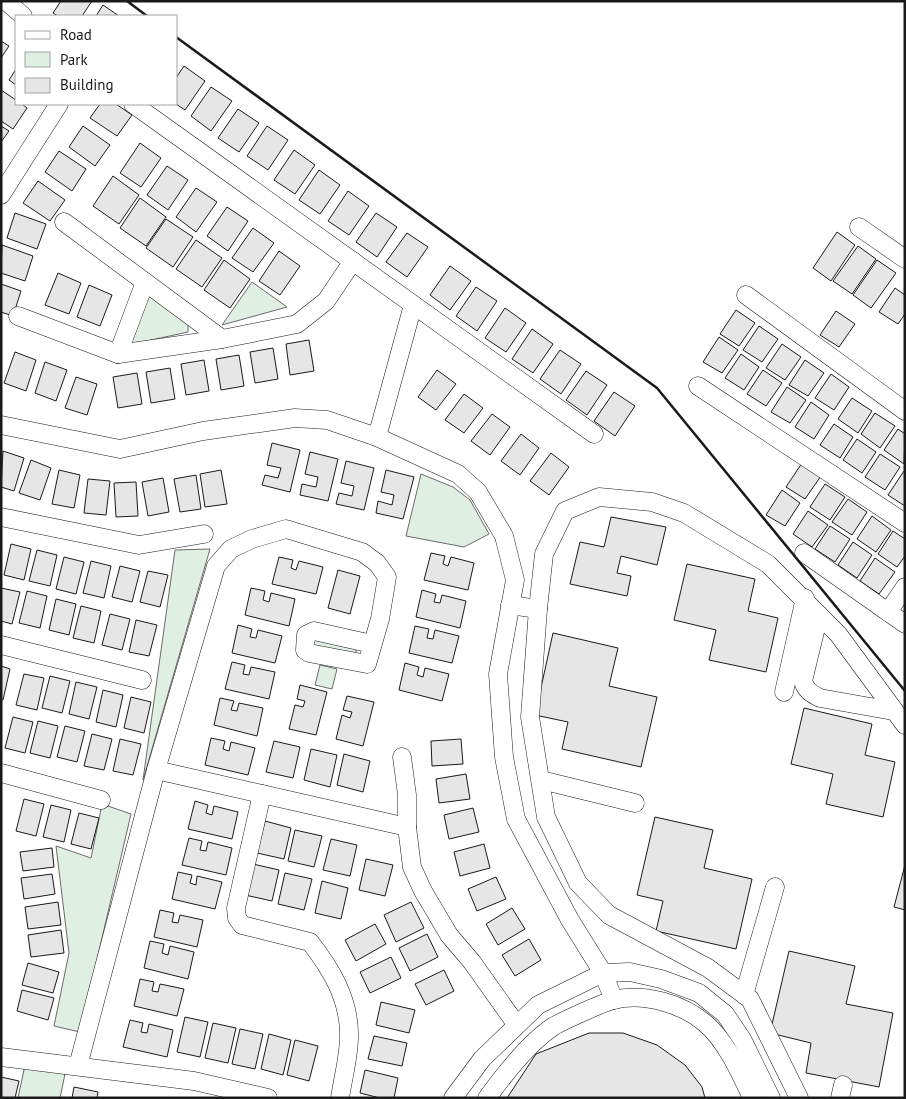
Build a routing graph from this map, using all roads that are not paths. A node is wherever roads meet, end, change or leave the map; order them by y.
1 (6, 1) edge
2 (22, 15) edge
3 (58, 105) edge
4 (134, 105) edge
5 (1, 195) edge
6 (64, 222) dead end
7 (859, 227) dead end
8 (905, 259) edge
9 (352, 261) junction
10 (144, 282) junction
11 (746, 295) dead end
12 (413, 305) junction
13 (18, 316) dead end
14 (222, 339) junction
15 (118, 354) junction
16 (698, 386) dead end
17 (905, 410) edge
18 (1, 425) edge
19 (594, 434) dead end
20 (377, 437) junction
21 (1, 517) edge
22 (905, 523) edge
23 (204, 534) dead end
24 (804, 553) dead end
25 (515, 580) junction
26 (541, 585) junction
27 (905, 587) edge
28 (804, 598) junction
29 (510, 605) junction
30 (538, 610) junction
31 (888, 612) junction
32 (819, 615) junction
33 (905, 624) edge
34 (372, 644) dead end
35 (1, 645) edge
36 (142, 680) dead end
37 (784, 692) dead end
38 (894, 711) junction
39 (905, 724) edge
40 (402, 757) dead end
41 (156, 770) junction
42 (1, 773) edge
43 (541, 780) junction
44 (262, 794) junction
45 (101, 800) dead end
46 (634, 803) dead end
47 (407, 827) junction
48 (775, 888) dead end
49 (603, 973) junction
50 (744, 995) junction
51 (614, 1000) junction
52 (516, 1024) junction
53 (1, 1057) edge
54 (78, 1066) junction
55 (268, 1098) edge
56 (340, 1098) edge
57 (453, 1098) edge
58 (487, 1098) edge
59 (752, 1098) edge
60 (771, 1098) edge
61 (799, 1098) edge

1 - 2 street
3 - 5 street
4 - 9 street
6 - 10 street
7 - 8 street
9 - 12 street
9 - 14 street
10 - 14 street
10 - 15 street
11 - 17 street
12 - 19 street
12 - 20 street
13 - 15 street
14 - 15 street
16 - 22 street
18 - 20 street
20 - 25 street
21 - 23 street
24 - 31 street
25 - 26 street
25 - 29 street
26 - 28 street
26 - 30 street
27 - 31 street
28 - 32 street
28 - 37 street
29 - 30 street
29 - 49 street
30 - 43 street
31 - 33 street
32 - 38 street
32 - 38 street
34 - 41 street
35 - 36 street
38 - 39 street
40 - 47 street
41 - 44 street
41 - 54 street
42 - 45 street
43 - 46 street
43 - 50 street
44 - 47 street
44 - 56 street
47 - 52 street
48 - 50 street
49 - 51 street
49 - 52 street
49 - 60 street
50 - 61 street
51 - 58 street
51 - 59 street
52 - 57 street
53 - 54 street
54 - 55 street

